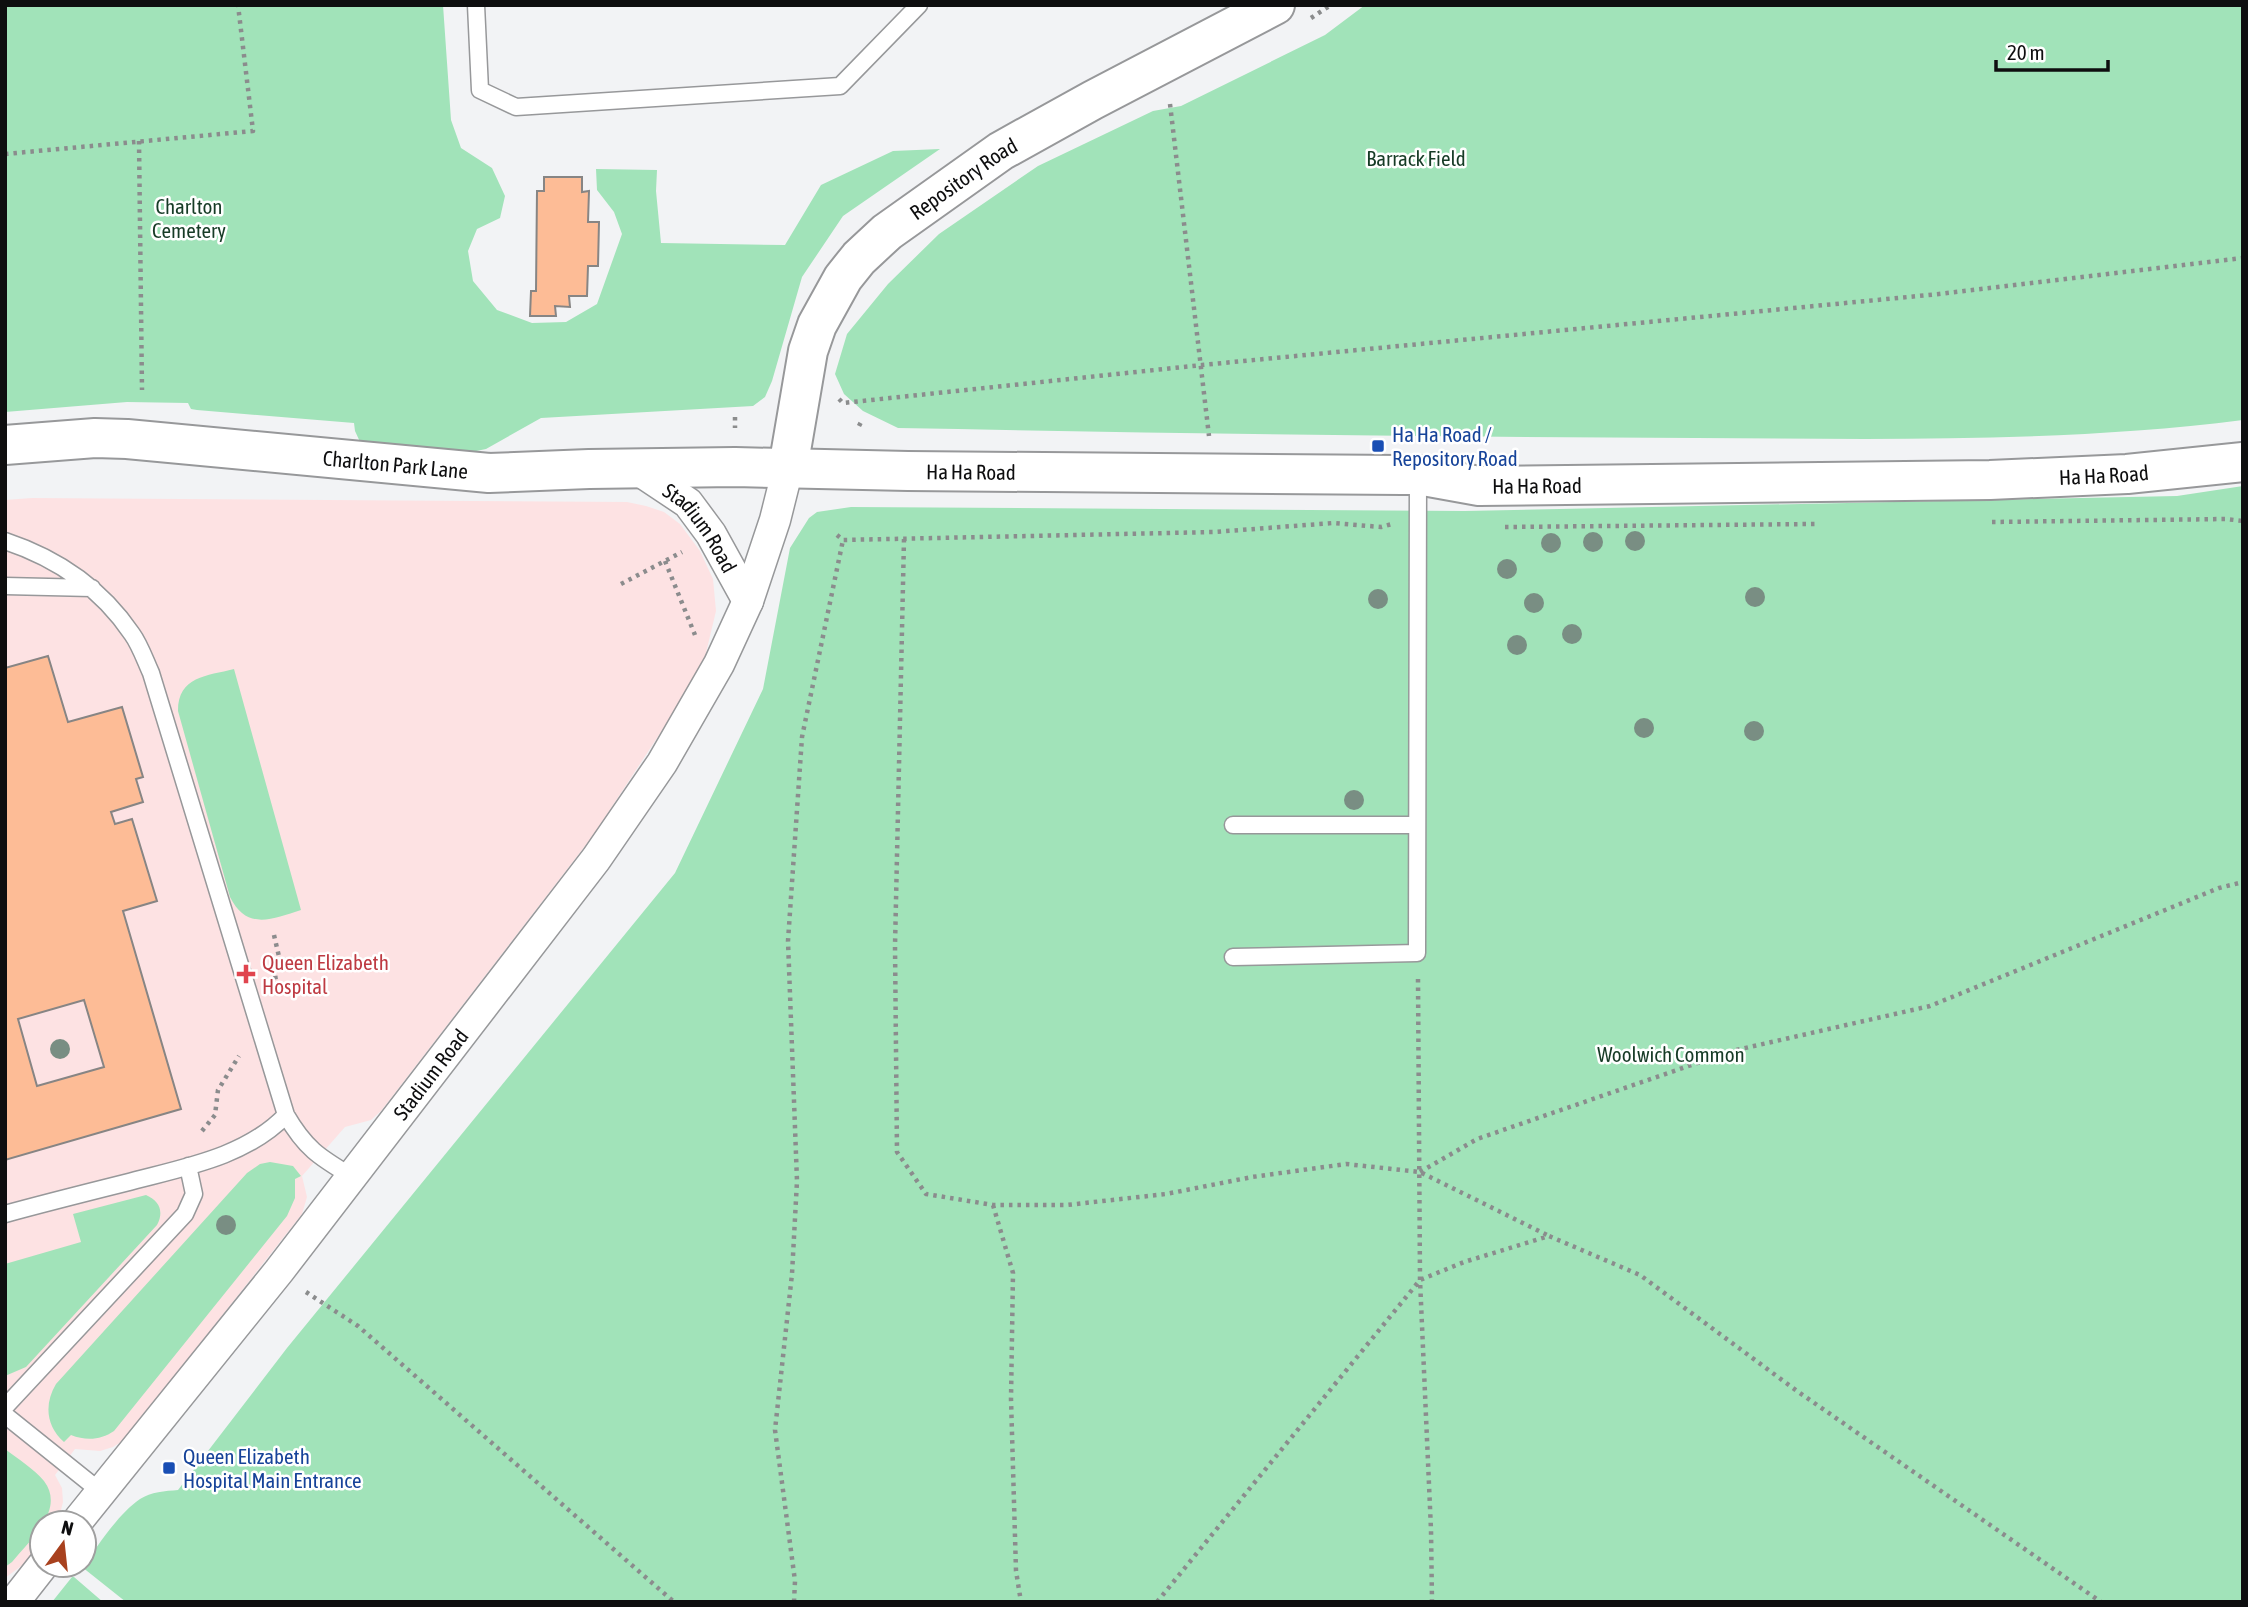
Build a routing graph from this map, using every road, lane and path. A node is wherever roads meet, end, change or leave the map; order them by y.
1 (238, 5) edge
2 (476, 5) edge
3 (919, 5) edge
4 (1275, 5) edge
5 (1169, 94) dead end
6 (139, 141) junction
7 (5, 154) edge
8 (2243, 258) edge
9 (1202, 365) junction
10 (142, 390) dead end
11 (843, 403) dead end
12 (735, 417) dead end
13 (862, 420) dead end
14 (859, 426) dead end
15 (735, 428) dead end
16 (1210, 444) dead end
17 (5, 445) edge
18 (2243, 462) edge
19 (788, 468) junction
20 (637, 469) junction
21 (1418, 475) junction
22 (2243, 521) edge
23 (1982, 522) dead end
24 (1418, 524) junction
25 (1816, 524) dead end
26 (1499, 527) dead end
27 (837, 535) dead end
28 (904, 539) junction
29 (843, 540) junction
30 (5, 541) edge
31 (687, 549) dead end
32 (665, 561) junction
33 (621, 584) dead end
34 (5, 586) edge
35 (92, 588) junction
36 (748, 601) junction
37 (697, 641) dead end
38 (1233, 825) dead end
39 (1418, 825) junction
40 (2243, 882) edge
41 (274, 935) dead end
42 (1418, 953) junction
43 (1233, 957) dead end
44 (276, 985) dead end
45 (240, 1055) dead end
46 (285, 1115) junction
47 (198, 1134) dead end
48 (188, 1166) junction
49 (1420, 1172) junction
50 (351, 1176) junction
51 (993, 1205) junction
52 (5, 1214) edge
53 (1549, 1236) junction
54 (1420, 1280) junction
55 (303, 1289) dead end
56 (5, 1406) edge
57 (5, 1415) edge
58 (101, 1492) junction
59 (87, 1509) edge
60 (32, 1579) edge
61 (14, 1602) edge
62 (674, 1602) edge
63 (794, 1602) edge
64 (1021, 1602) edge
65 (1157, 1602) edge
66 (1432, 1602) edge
67 (2101, 1602) edge

1 - 6 path
2 - 3 lane
4 - 19 street, Repository Road
5 - 9 path
6 - 7 path
6 - 10 path
8 - 9 path
9 - 11 path
9 - 16 path
12 - 15 path
13 - 14 path
17 - 20 street, Charlton Park Lane
18 - 21 street, Ha Ha Road
19 - 20 street, Charlton Park Lane
19 - 21 street, Ha Ha Road
19 - 36 street, Stadium Road
20 - 36 street, Stadium Road
21 - 24 lane
22 - 23 path
24 - 28 path
24 - 39 lane
25 - 26 path
27 - 29 path
28 - 29 path
28 - 51 path
29 - 63 path
30 - 35 lane
31 - 32 path
32 - 33 path
32 - 37 path
34 - 35 lane
35 - 46 lane
36 - 50 street, Stadium Road
38 - 39 lane
39 - 42 lane
40 - 49 path
41 - 44 path
42 - 43 lane
42 - 49 path
45 - 47 path
46 - 48 lane
46 - 50 lane
48 - 52 lane
48 - 56 lane
49 - 51 path
49 - 53 path
49 - 54 path
50 - 58 street, Stadium Road
51 - 64 path
53 - 54 path
53 - 67 path
54 - 65 path
54 - 66 path
55 - 62 path
57 - 58 lane
58 - 59 street, Stadium Road
60 - 61 street

